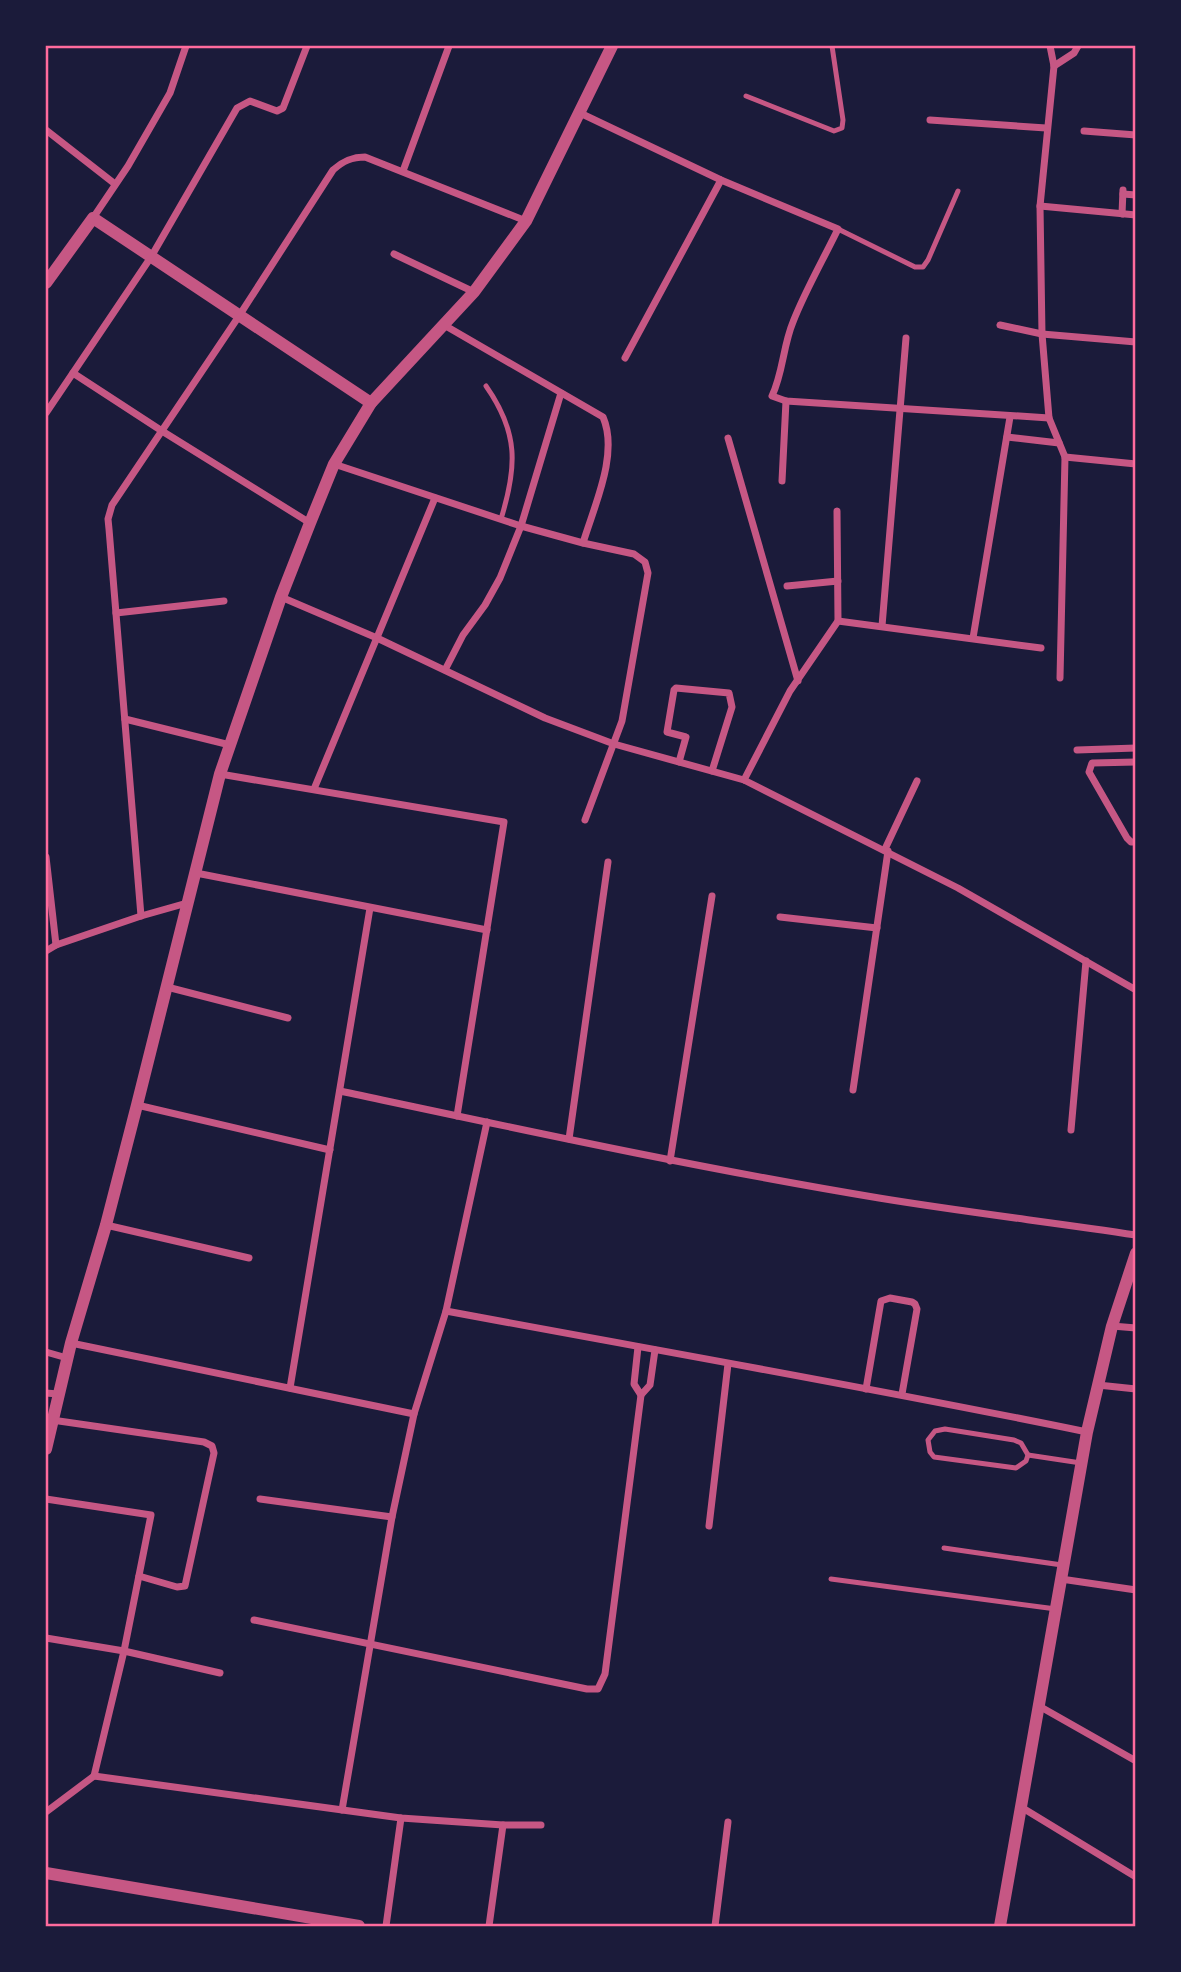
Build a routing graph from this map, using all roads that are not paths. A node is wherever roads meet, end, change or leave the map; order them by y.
1 (186, 46) edge
2 (307, 46) edge
3 (449, 46) edge
4 (612, 46) edge
5 (832, 46) edge
6 (1051, 46) edge
7 (1078, 46) edge
8 (1054, 66) junction
9 (746, 96) dead end
10 (580, 113) junction
11 (930, 120) dead end
12 (1046, 128) junction
13 (46, 130) edge
14 (1084, 131) dead end
15 (1136, 135) edge
16 (403, 171) junction
17 (722, 180) junction
18 (115, 184) junction
19 (958, 191) dead end
20 (1136, 195) edge
21 (1040, 206) junction
22 (1122, 214) junction
23 (1136, 215) edge
24 (93, 218) junction
25 (526, 221) junction
26 (838, 229) junction
27 (394, 254) dead end
28 (151, 257) junction
29 (46, 284) edge
30 (474, 292) junction
31 (239, 316) junction
32 (444, 325) junction
33 (1000, 325) dead end
34 (1042, 334) junction
35 (906, 338) dead end
36 (1136, 342) edge
37 (625, 358) dead end
38 (73, 373) junction
39 (486, 386) dead end
40 (561, 393) junction
41 (786, 401) junction
42 (370, 403) junction
43 (900, 409) junction
44 (46, 413) edge
45 (1010, 417) junction
46 (1049, 418) junction
47 (162, 431) junction
48 (1007, 437) junction
49 (729, 438) dead end
50 (1059, 443) junction
51 (1065, 457) junction
52 (334, 464) junction
53 (1136, 464) edge
54 (782, 481) dead end
55 (435, 498) junction
56 (837, 511) dead end
57 (501, 519) junction
58 (310, 523) junction
59 (521, 526) junction
60 (583, 543) junction
61 (838, 581) junction
62 (787, 586) dead end
63 (281, 597) junction
64 (225, 601) dead end
65 (116, 613) junction
66 (838, 621) junction
67 (882, 626) junction
68 (377, 638) junction
69 (973, 638) junction
70 (1041, 648) dead end
71 (445, 670) junction
72 (1060, 678) dead end
73 (798, 681) junction
74 (125, 719) junction
75 (614, 744) junction
76 (230, 745) junction
77 (1136, 748) edge
78 (1077, 750) dead end
79 (679, 762) junction
80 (1136, 762) edge
81 (712, 771) junction
82 (220, 774) junction
83 (744, 780) junction
84 (917, 781) dead end
85 (314, 789) junction
86 (585, 820) dead end
87 (1136, 842) edge
88 (886, 850) junction
89 (46, 858) edge
90 (608, 862) dead end
91 (197, 873) junction
92 (712, 896) dead end
93 (187, 903) junction
94 (370, 908) junction
95 (141, 916) junction
96 (780, 917) dead end
97 (877, 928) junction
98 (487, 930) junction
99 (56, 945) junction
100 (46, 951) edge
101 (1086, 961) junction
102 (167, 987) junction
103 (1136, 989) edge
104 (288, 1018) dead end
105 (853, 1090) dead end
106 (340, 1091) junction
107 (137, 1105) junction
108 (457, 1115) junction
109 (487, 1122) junction
110 (1072, 1130) dead end
111 (569, 1139) junction
112 (330, 1150) junction
113 (670, 1160) junction
114 (106, 1225) junction
115 (1136, 1235) edge
116 (1136, 1253) edge
117 (249, 1258) dead end
118 (1133, 1270) edge
119 (446, 1311) junction
120 (1112, 1326) junction
121 (1136, 1328) edge
122 (71, 1343) junction
123 (638, 1347) junction
124 (656, 1350) junction
125 (46, 1352) edge
126 (67, 1358) junction
127 (728, 1364) junction
128 (1097, 1385) junction
129 (290, 1388) junction
130 (866, 1388) junction
131 (1136, 1389) edge
132 (52, 1393) edge
133 (902, 1394) junction
134 (641, 1395) junction
135 (414, 1415) junction
136 (52, 1420) junction
137 (1087, 1432) junction
138 (46, 1449) edge
139 (1028, 1455) junction
140 (1081, 1463) junction
141 (46, 1499) edge
142 (260, 1499) dead end
143 (392, 1517) junction
144 (709, 1526) dead end
145 (944, 1548) dead end
146 (1063, 1565) junction
147 (139, 1576) junction
148 (831, 1579) dead end
149 (1061, 1579) junction
150 (1136, 1590) edge
151 (1056, 1609) junction
152 (254, 1620) dead end
153 (46, 1638) edge
154 (371, 1644) junction
155 (124, 1651) junction
156 (220, 1673) dead end
157 (1039, 1706) junction
158 (1136, 1761) edge
159 (94, 1776) junction
160 (1021, 1807) junction
161 (342, 1810) junction
162 (46, 1812) edge
163 (401, 1818) junction
164 (728, 1822) dead end
165 (503, 1825) junction
166 (541, 1825) dead end
167 (46, 1873) edge
168 (1136, 1877) edge
169 (359, 1927) edge
170 (386, 1927) edge
171 (489, 1927) edge
172 (715, 1927) edge
173 (1000, 1927) edge

1 - 18 street
2 - 28 street
3 - 16 street
4 - 10 street
5 - 9 lane
6 - 8 street
7 - 8 street
8 - 12 street
10 - 17 street
10 - 25 street
11 - 12 street
12 - 21 street
13 - 18 street
14 - 15 street
16 - 25 street
16 - 31 street
17 - 26 street
17 - 37 street
18 - 24 street
19 - 26 lane
20 - 22 street
21 - 22 street
21 - 34 street
22 - 23 street
24 - 28 street
24 - 29 street
25 - 30 street
26 - 41 street
27 - 30 street
28 - 31 street
28 - 38 street
30 - 32 street
31 - 42 street
31 - 47 street
32 - 40 street
32 - 42 street
33 - 34 street
34 - 36 street
34 - 46 street
35 - 43 street
38 - 44 street
38 - 47 street
39 - 57 lane
40 - 59 street
40 - 60 street
41 - 43 street
41 - 54 street
42 - 52 street
43 - 45 street
43 - 67 street
45 - 46 street
45 - 48 street
46 - 50 street
47 - 58 street
47 - 65 street
48 - 50 street
48 - 69 street
49 - 73 street
50 - 51 street
51 - 53 street
51 - 72 street
52 - 55 street
52 - 58 street
55 - 57 street
55 - 68 street
56 - 61 street
57 - 59 street
58 - 63 street
59 - 60 street
59 - 71 street
60 - 75 street
61 - 62 street
61 - 66 street
63 - 68 street
63 - 76 street
64 - 65 street
65 - 74 street
66 - 67 street
66 - 73 street
67 - 69 street
68 - 71 street
68 - 85 street
69 - 70 street
71 - 75 street
73 - 83 street
74 - 76 street
74 - 95 street
75 - 79 street
75 - 86 street
76 - 82 street
77 - 78 street
79 - 81 street
79 - 81 street
80 - 87 street
81 - 83 street
82 - 85 street
82 - 91 street
83 - 88 street
84 - 88 street
85 - 98 street
88 - 97 street
88 - 101 street
89 - 99 street
90 - 111 street
91 - 93 street
91 - 94 street
92 - 113 street
93 - 95 street
93 - 102 street
94 - 98 street
94 - 106 street
95 - 99 street
96 - 97 street
97 - 105 street
98 - 108 street
99 - 100 street
101 - 103 street
101 - 110 street
102 - 104 street
102 - 107 street
106 - 108 street
106 - 112 street
107 - 112 street
107 - 114 street
108 - 109 street
109 - 111 street
109 - 119 street
111 - 113 street
112 - 129 street
113 - 115 street
114 - 117 street
114 - 122 street
116 - 118 street
118 - 120 street
119 - 123 street
119 - 135 street
120 - 121 street
120 - 128 street
122 - 126 street
122 - 129 street
123 - 124 street
123 - 134 street
124 - 127 street
124 - 134 street
125 - 126 street
126 - 132 street
127 - 130 street
127 - 144 street
128 - 131 street
128 - 137 street
129 - 135 street
130 - 133 street
130 - 133 street
132 - 136 street
133 - 137 street
134 - 154 street
135 - 143 street
136 - 138 street
136 - 147 street
137 - 140 street
139 - 139 lane
139 - 140 lane
140 - 146 street
141 - 147 street
142 - 143 street
143 - 154 street
145 - 146 lane
146 - 149 street
147 - 155 street
148 - 151 lane
149 - 150 street
149 - 151 street
151 - 157 street
152 - 154 street
153 - 155 street
154 - 161 street
155 - 156 street
155 - 159 street
157 - 158 street
157 - 160 street
159 - 161 street
159 - 162 street
160 - 168 street
160 - 173 street
161 - 163 street
163 - 165 street
163 - 170 street
164 - 172 street
165 - 166 street
165 - 171 street
167 - 169 street

